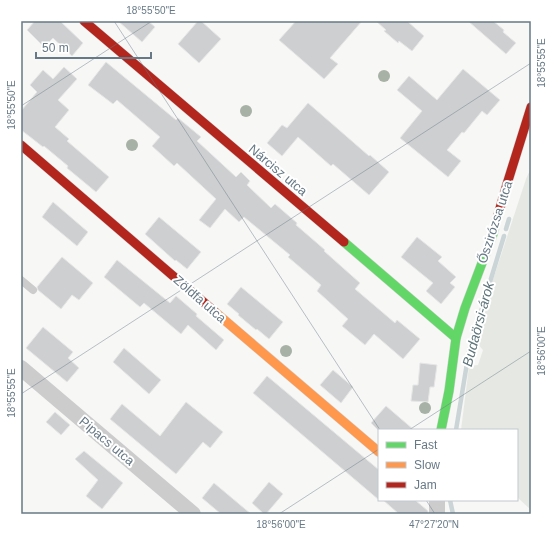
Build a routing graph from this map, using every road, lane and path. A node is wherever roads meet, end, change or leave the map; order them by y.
1 (84, 21) edge
2 (531, 107) edge
3 (21, 145) edge
4 (21, 280) edge
5 (33, 290) dead end
6 (456, 338) junction
7 (21, 368) edge
8 (441, 429) edge
9 (378, 451) edge
10 (193, 514) edge

1 - 6 street, Nárcisz utca
2 - 6 street, Őszirózsa utca
3 - 9 street, Zöldfa utca
4 - 5 lane
6 - 8 street, Őszirózsa utca
7 - 10 street, Pipacs utca

